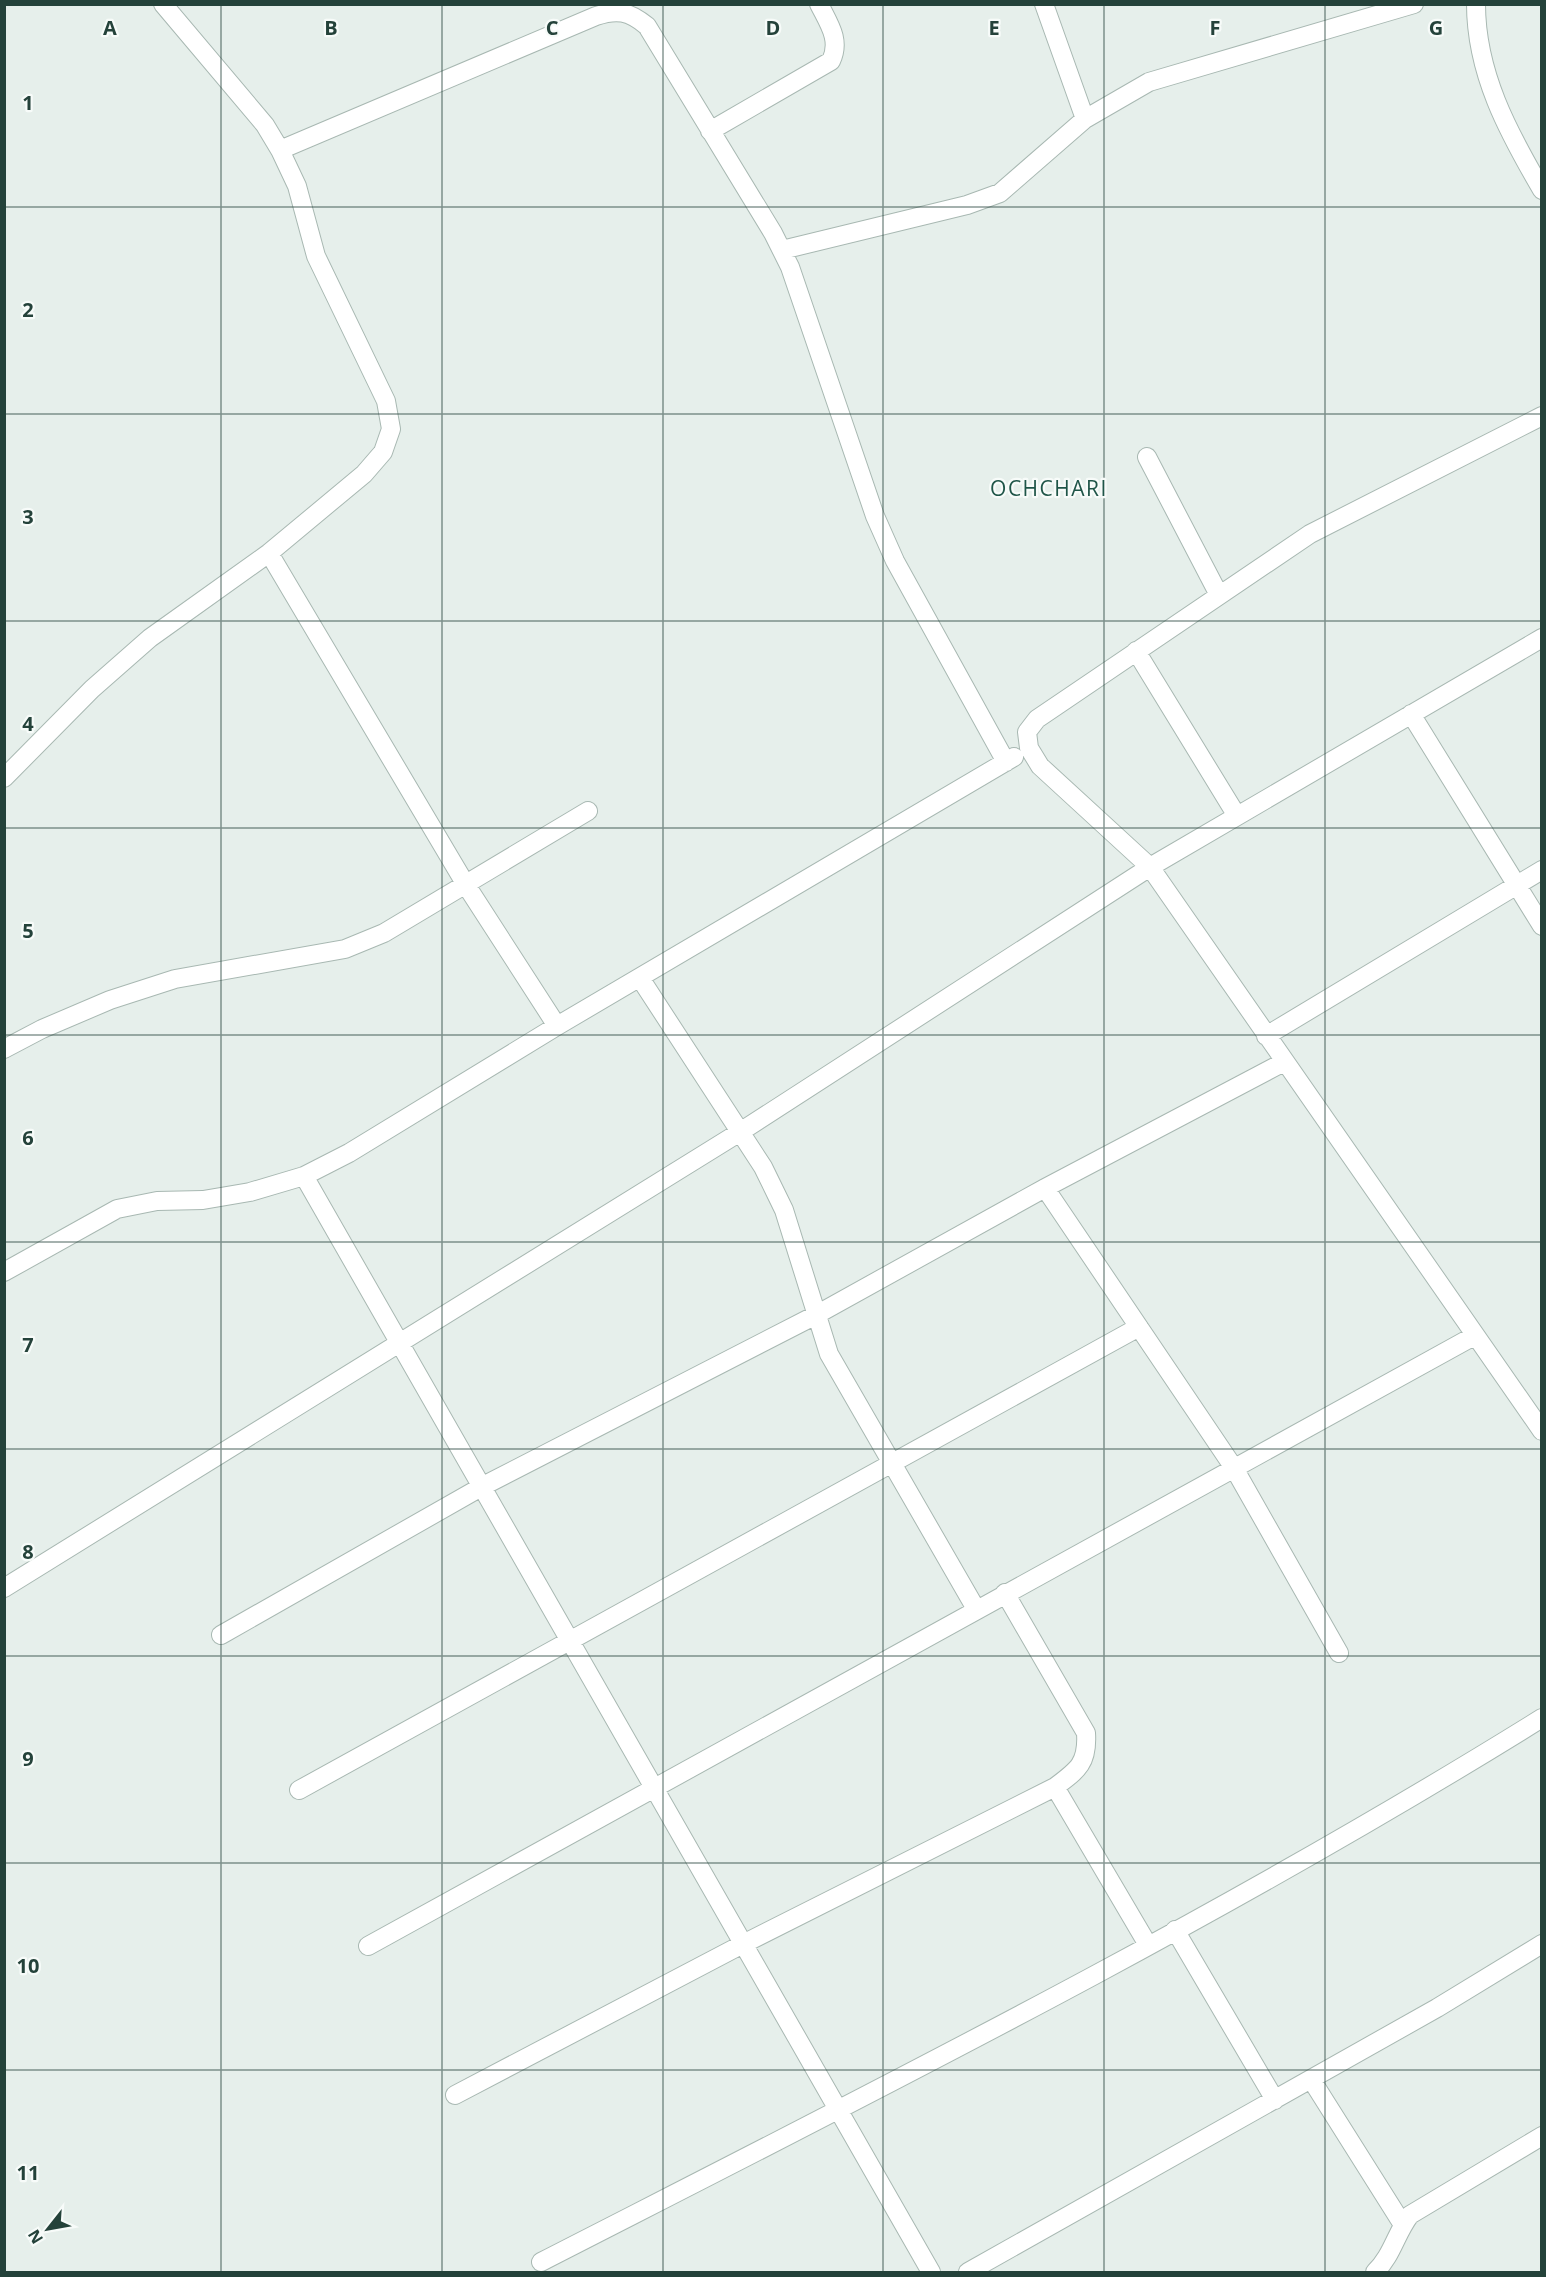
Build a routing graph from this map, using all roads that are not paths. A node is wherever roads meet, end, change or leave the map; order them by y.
1 (163, 4) edge
2 (819, 4) edge
3 (1044, 4) edge
4 (1414, 4) edge
5 (1476, 4) edge
6 (639, 9) edge
7 (1084, 119) junction
8 (711, 131) junction
9 (280, 150) junction
10 (1542, 190) edge
11 (782, 250) junction
12 (1542, 416) edge
13 (1147, 457) dead end
14 (269, 553) junction
15 (1219, 595) junction
16 (1542, 638) edge
17 (1136, 651) junction
18 (1411, 714) junction
19 (1029, 748) junction
20 (1006, 762) junction
21 (4, 778) edge
22 (588, 811) dead end
23 (1237, 816) junction
24 (1150, 867) junction
25 (1542, 870) edge
26 (466, 885) junction
27 (1516, 885) junction
28 (1542, 926) edge
29 (640, 978) junction
30 (557, 1026) junction
31 (1266, 1036) junction
32 (4, 1049) edge
33 (1284, 1062) junction
34 (740, 1132) junction
35 (304, 1176) junction
36 (1045, 1188) junction
37 (4, 1272) edge
38 (816, 1315) junction
39 (1139, 1327) junction
40 (1474, 1336) junction
41 (401, 1342) junction
42 (1542, 1431) edge
43 (893, 1463) junction
44 (1234, 1468) junction
45 (483, 1486) junction
46 (4, 1588) edge
47 (1005, 1593) junction
48 (976, 1609) junction
49 (221, 1635) dead end
50 (570, 1640) junction
51 (1339, 1653) dead end
52 (1542, 1718) edge
53 (654, 1786) junction
54 (1055, 1787) junction
55 (299, 1790) dead end
56 (1175, 1930) junction
57 (743, 1944) junction
58 (1542, 1944) edge
59 (1148, 1945) junction
60 (368, 1946) dead end
61 (1311, 2079) junction
62 (455, 2095) dead end
63 (1275, 2100) junction
64 (838, 2110) junction
65 (1542, 2136) edge
66 (1403, 2225) junction
67 (541, 2262) dead end
68 (931, 2272) edge
69 (968, 2272) edge
70 (1375, 2272) edge

1 - 9 street
2 - 8 street
3 - 7 street
4 - 7 street
5 - 10 street
6 - 8 street
6 - 9 street
7 - 11 street
8 - 11 street
9 - 14 street
11 - 20 street
12 - 15 street
13 - 15 street
14 - 21 street
14 - 26 street
15 - 17 street
16 - 18 street
17 - 19 street
17 - 23 street
18 - 23 street
18 - 27 street
19 - 20 street
19 - 24 street
20 - 29 street
22 - 26 street
23 - 24 street
24 - 31 street
24 - 34 street
25 - 27 street
26 - 30 street
26 - 32 street
27 - 28 street
27 - 31 street
29 - 30 street
29 - 34 street
30 - 35 street
31 - 33 street
33 - 36 street
33 - 40 street
34 - 38 street
34 - 41 street
35 - 37 street
35 - 41 street
36 - 38 street
36 - 39 street
38 - 43 street
38 - 45 street
39 - 43 street
39 - 44 street
40 - 42 street
40 - 44 street
41 - 45 street
41 - 46 street
43 - 48 street
43 - 50 street
44 - 47 street
44 - 51 street
45 - 49 street
45 - 50 street
47 - 48 street
47 - 54 street
48 - 53 street
50 - 53 street
50 - 55 street
52 - 56 street
53 - 57 street
53 - 60 street
54 - 57 street
54 - 59 street
56 - 59 street
56 - 63 street
57 - 62 street
57 - 64 street
58 - 61 street
59 - 64 street
61 - 63 street
61 - 66 street
63 - 69 street
64 - 67 street
64 - 68 street
65 - 66 street
66 - 70 street

